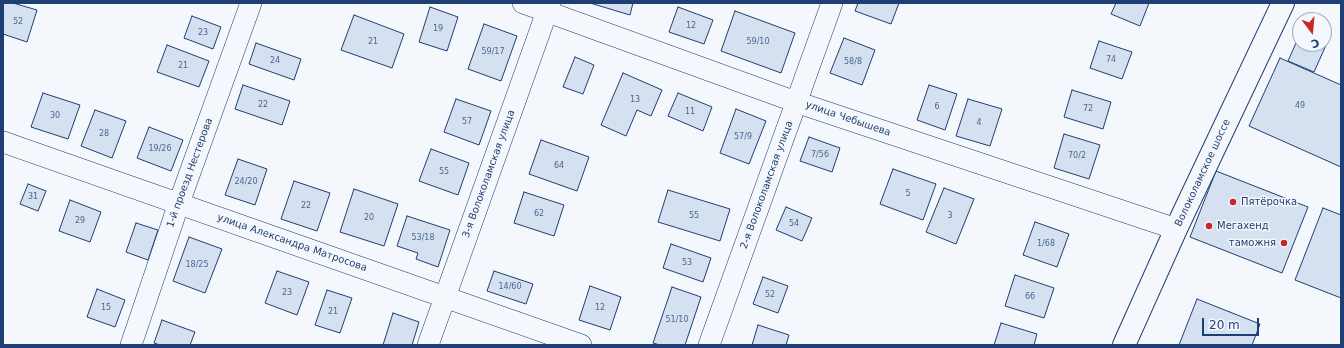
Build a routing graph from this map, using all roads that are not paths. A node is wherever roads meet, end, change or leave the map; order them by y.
1 (252, 3) edge
2 (523, 3) edge
3 (832, 3) edge
4 (1284, 3) edge
5 (549, 7) edge
6 (796, 102) junction
7 (3, 142) edge
8 (179, 203) junction
9 (1176, 229) junction
10 (445, 297) junction
11 (131, 345) edge
12 (428, 345) edge
13 (581, 345) edge
14 (709, 345) edge
15 (1124, 345) edge

1 - 8 street, 1-й проезд Нестерова
2 - 5 street, улица Чебышева
3 - 6 street, 2-я Волоколамская улица
4 - 9 main road, Волоколамское шоссе
5 - 6 street, улица Чебышева
5 - 10 street, 3-я Волоколамская улица
6 - 9 street, улица Чебышева
6 - 14 street, 2-я Волоколамская улица
7 - 8 street, улица Александра Матросова
8 - 10 street, улица Александра Матросова
8 - 11 street, 1-й проезд Нестерова
9 - 15 main road, Волоколамское шоссе
10 - 12 street, 3-я Волоколамская улица
10 - 13 street, улица Александра Матросова

